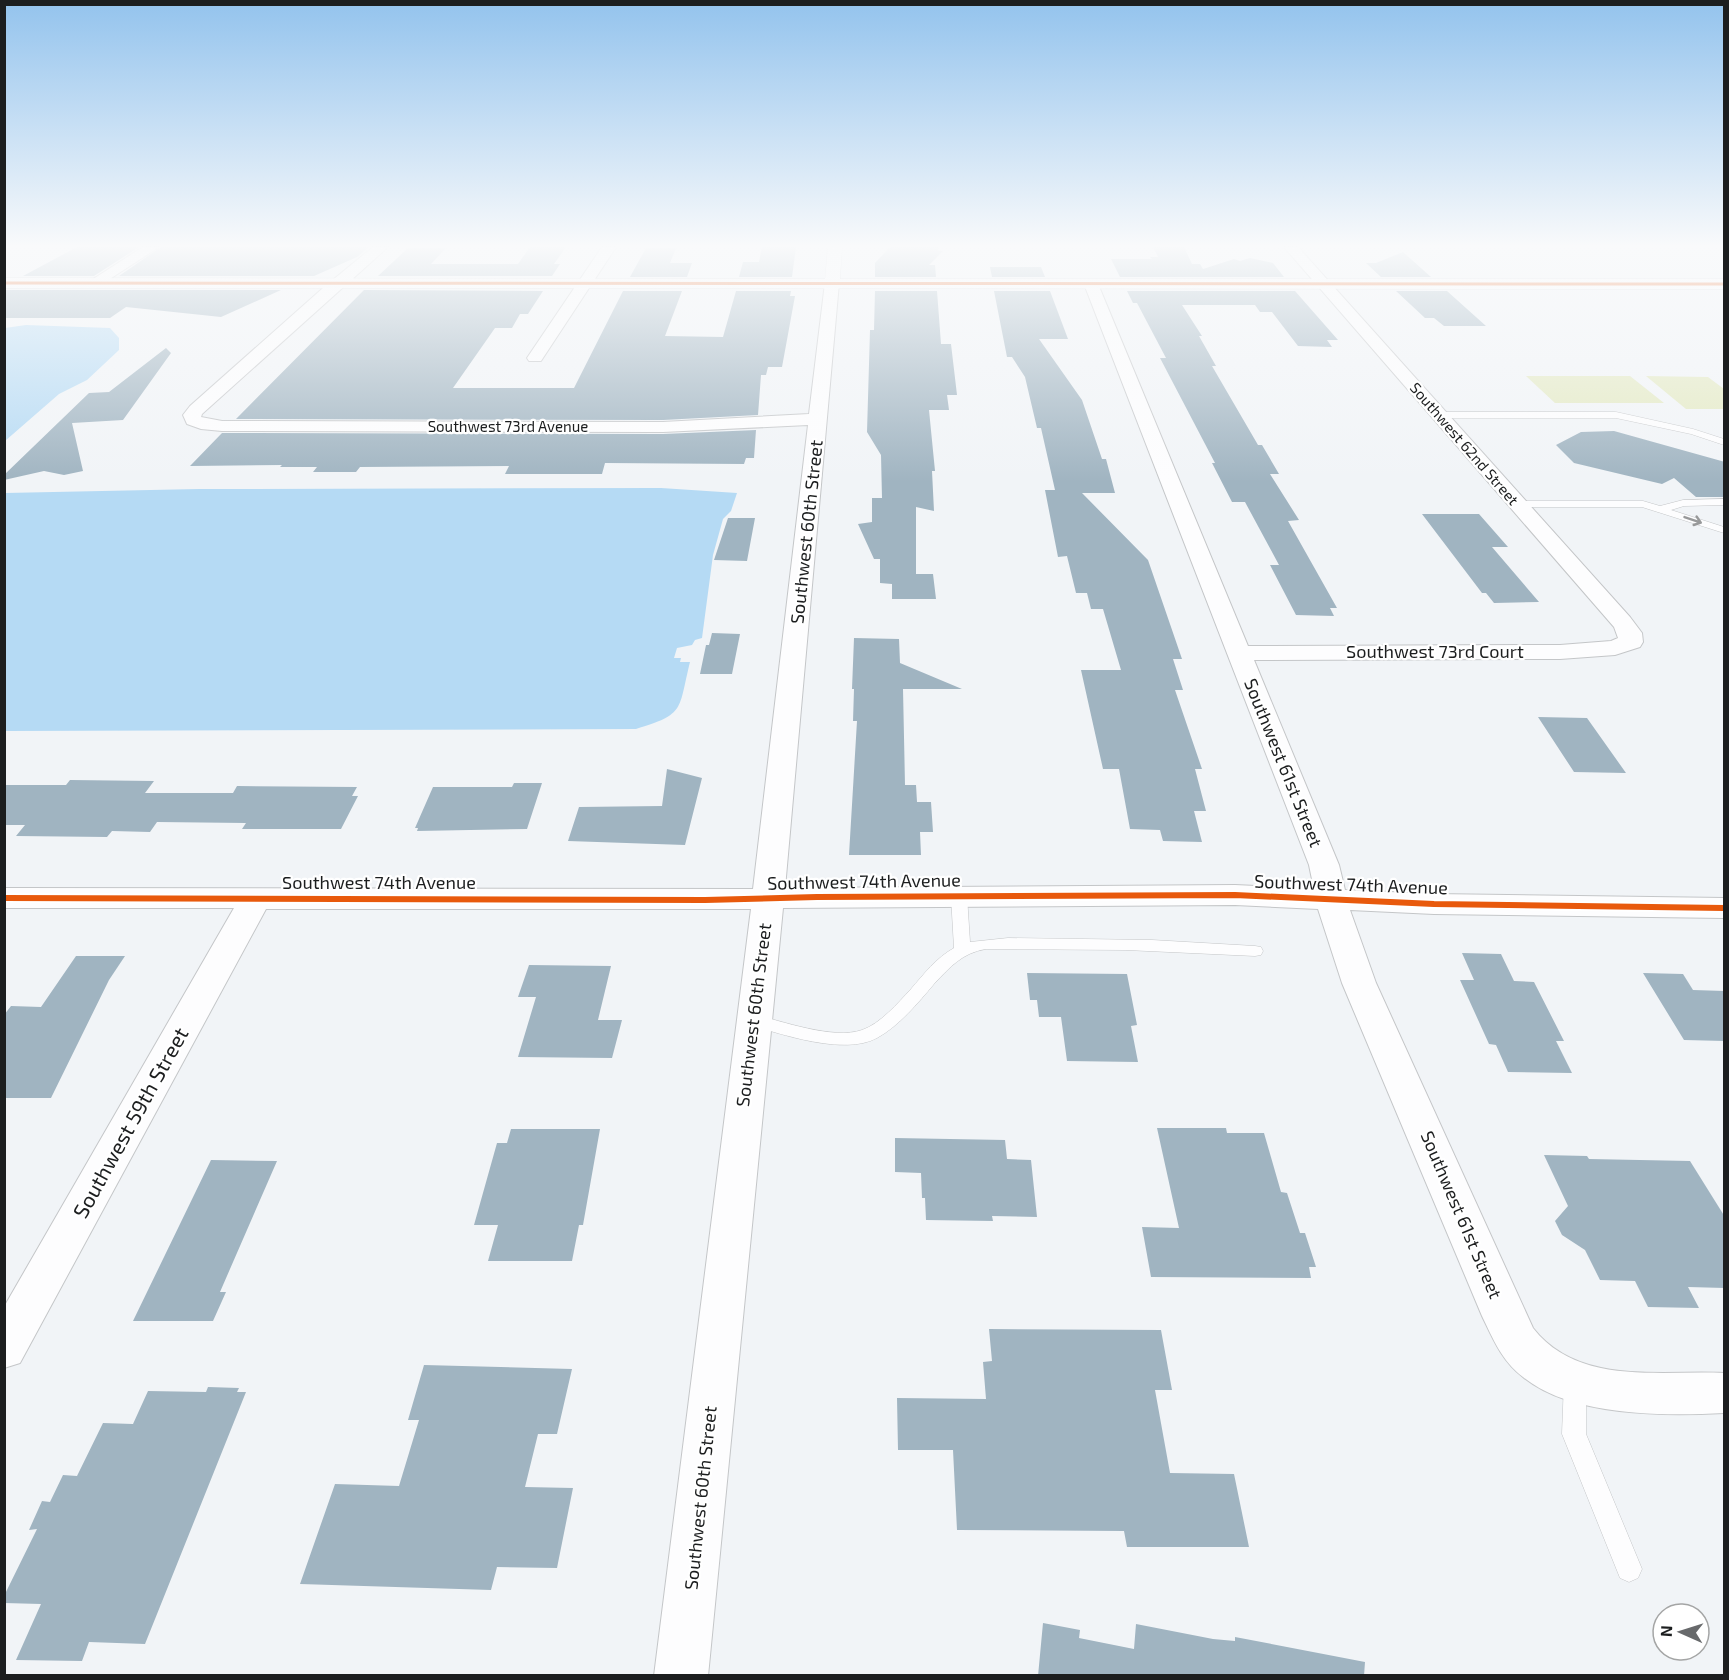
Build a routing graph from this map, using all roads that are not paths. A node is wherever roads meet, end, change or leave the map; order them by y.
1 (291, 325) edge
2 (557, 325) edge
3 (828, 325) edge
4 (1108, 325) edge
5 (1360, 325) edge
6 (535, 358) dead end
7 (1438, 415) junction
8 (819, 419) junction
9 (1725, 442) edge
10 (1725, 502) edge
11 (1517, 504) junction
12 (1662, 509) junction
13 (1725, 530) edge
14 (1631, 642) joint
15 (1239, 653) junction
16 (959, 896) junction
17 (4, 897) edge
18 (256, 898) junction
19 (768, 898) junction
20 (1333, 899) junction
21 (1725, 908) edge
22 (962, 950) junction
23 (1255, 951) dead end
24 (753, 1020) junction
25 (4, 1349) edge
26 (1575, 1382) junction
27 (1725, 1393) edge
28 (1629, 1569) dead end
29 (681, 1676) edge

1 - 8 street, Southwest 73rd Avenue
2 - 6 street
3 - 8 street, Southwest 60th Street
4 - 15 street, Southwest 61st Street
5 - 7 street, Southwest 62nd Street
7 - 9 lane
7 - 11 street, Southwest 62nd Street
8 - 19 street, Southwest 60th Street
10 - 12 lane
11 - 12 lane
11 - 14 street, Southwest 62nd Street
12 -> 13 lane
14 - 15 street, Southwest 73rd Court
15 - 20 street, Southwest 61st Street
16 - 19 street, Southwest 74th Avenue
16 - 20 street, Southwest 74th Avenue
16 - 22 lane
17 - 18 street, Southwest 74th Avenue
18 - 19 street, Southwest 74th Avenue
18 - 25 street, Southwest 59th Street
19 - 24 street, Southwest 60th Street
20 - 21 street, Southwest 74th Avenue
20 - 26 street, Southwest 61st Street
22 - 23 lane
22 - 24 lane
24 - 29 street, Southwest 60th Street
26 - 27 street, Southwest 61st Street
26 - 28 lane

